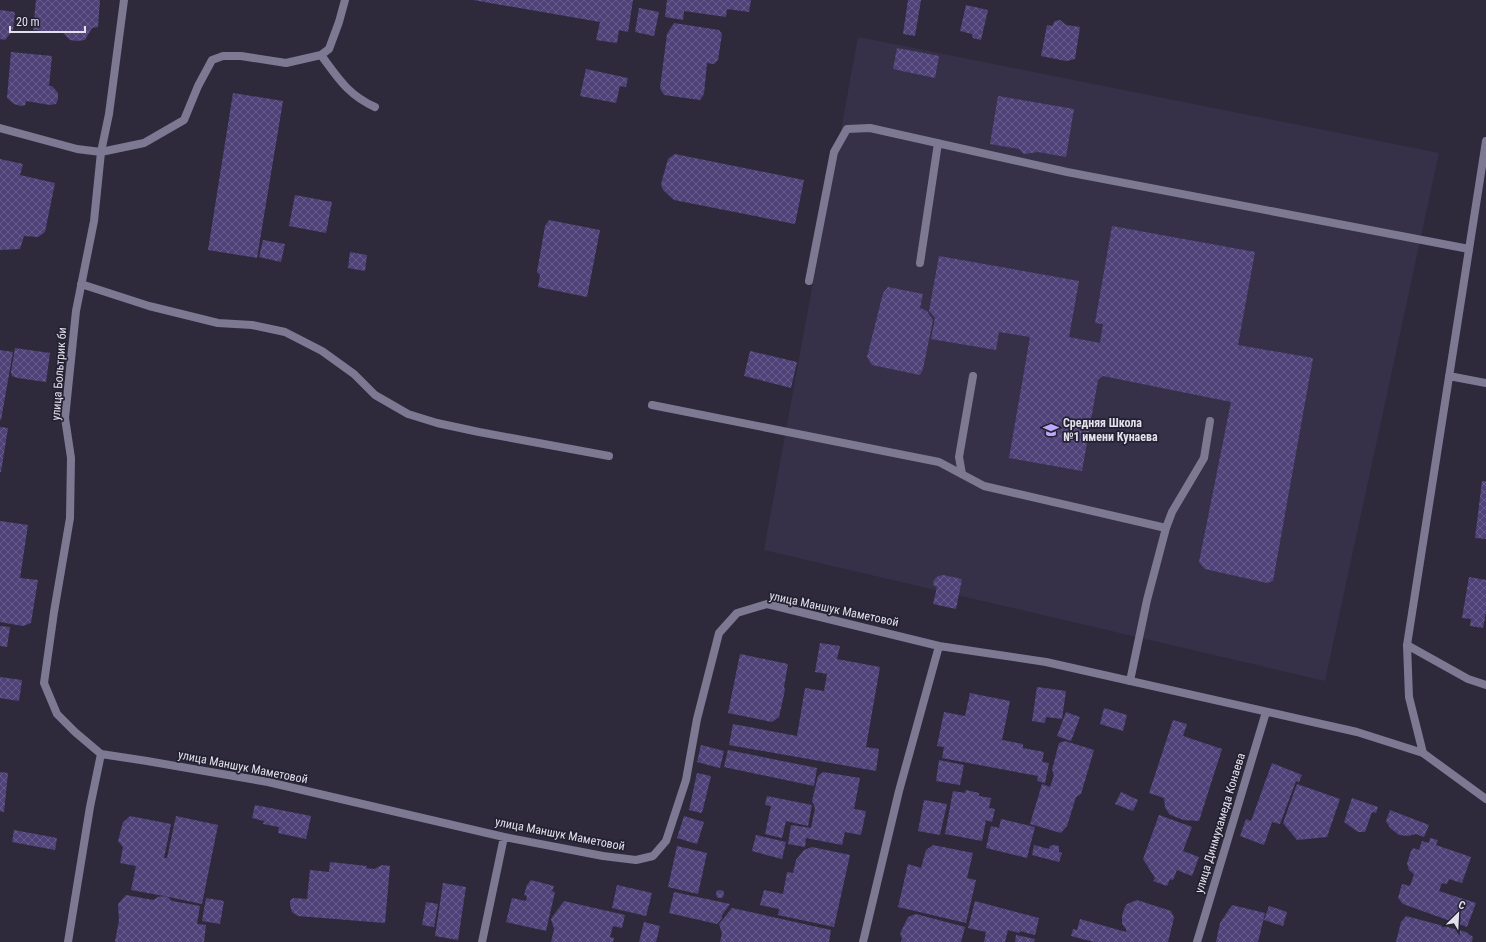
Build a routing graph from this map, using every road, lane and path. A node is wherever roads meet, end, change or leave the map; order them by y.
1 (124, 0) edge
2 (345, 0) edge
3 (321, 54) junction
4 (375, 106) dead end
5 (0, 128) edge
6 (1486, 142) edge
7 (938, 143) junction
8 (101, 152) junction
9 (1469, 249) junction
10 (920, 263) dead end
11 (809, 281) dead end
12 (81, 284) junction
13 (973, 376) dead end
14 (1449, 376) junction
15 (1486, 383) edge
16 (652, 405) dead end
17 (1210, 421) dead end
18 (609, 456) dead end
19 (962, 474) junction
20 (1166, 528) junction
21 (1407, 645) junction
22 (939, 646) junction
23 (1130, 681) junction
24 (1486, 685) edge
25 (1266, 712) junction
26 (1423, 753) junction
27 (101, 754) junction
28 (1486, 799) edge
29 (504, 837) junction
30 (68, 942) edge
31 (482, 942) edge
32 (863, 942) edge
33 (1197, 942) edge

1 - 8 street, улица Больтрик би
2 - 3 street
3 - 4 street
3 - 8 street
5 - 8 street
6 - 9 street
7 - 9 street
7 - 10 street
7 - 11 street
8 - 12 street, улица Больтрик би
9 - 14 street
12 - 18 street
12 - 27 street, улица Больтрик би
13 - 19 street
14 - 15 street
14 - 21 street
16 - 19 street
17 - 20 street
19 - 20 street
20 - 23 street
21 - 24 street
21 - 26 street
22 - 23 street, улица Маншук Маметовой
22 - 29 street, улица Маншук Маметовой
22 - 32 street
23 - 25 street, улица Маншук Маметовой
25 - 26 street, улица Маншук Маметовой
25 - 33 street, улица Динмухамеда Конаева
26 - 28 street, улица Маншук Маметовой
27 - 29 street, улица Маншук Маметовой
27 - 30 street
29 - 31 street

